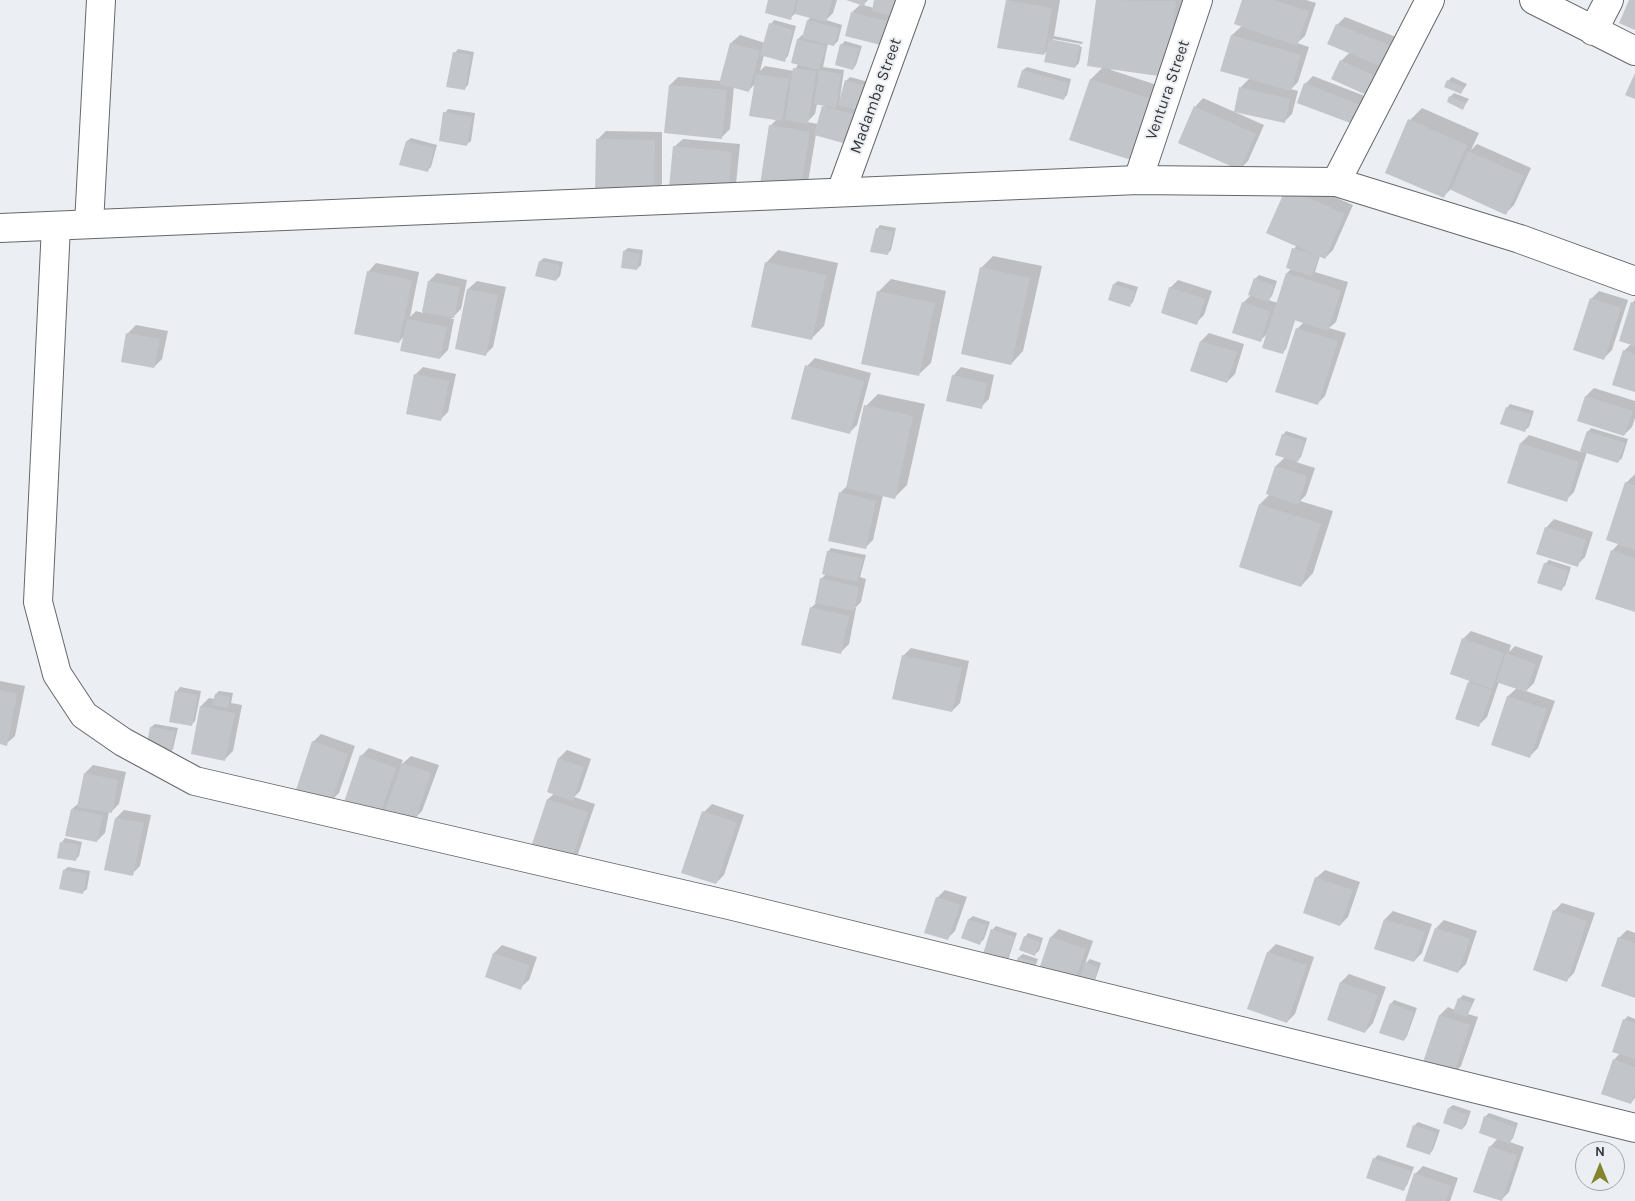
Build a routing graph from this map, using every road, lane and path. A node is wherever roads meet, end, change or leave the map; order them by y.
1 (101, 0) edge
2 (912, 0) edge
3 (1198, 0) edge
4 (1430, 0) edge
5 (1534, 0) edge
6 (1609, 0) edge
7 (1593, 30) junction
8 (1635, 51) edge
9 (1138, 180) junction
10 (1336, 182) junction
11 (841, 192) junction
12 (89, 224) junction
13 (56, 226) junction
14 (0, 228) edge
15 (1635, 281) edge
16 (1635, 1128) edge

1 - 12 street
2 - 11 street, Madamba Street
3 - 9 street, Ventura Street
4 - 10 street
5 - 7 street
6 - 7 street
7 - 8 street
9 - 10 street
9 - 11 street
10 - 15 street
11 - 12 street
12 - 13 street
13 - 14 street
13 - 16 street

